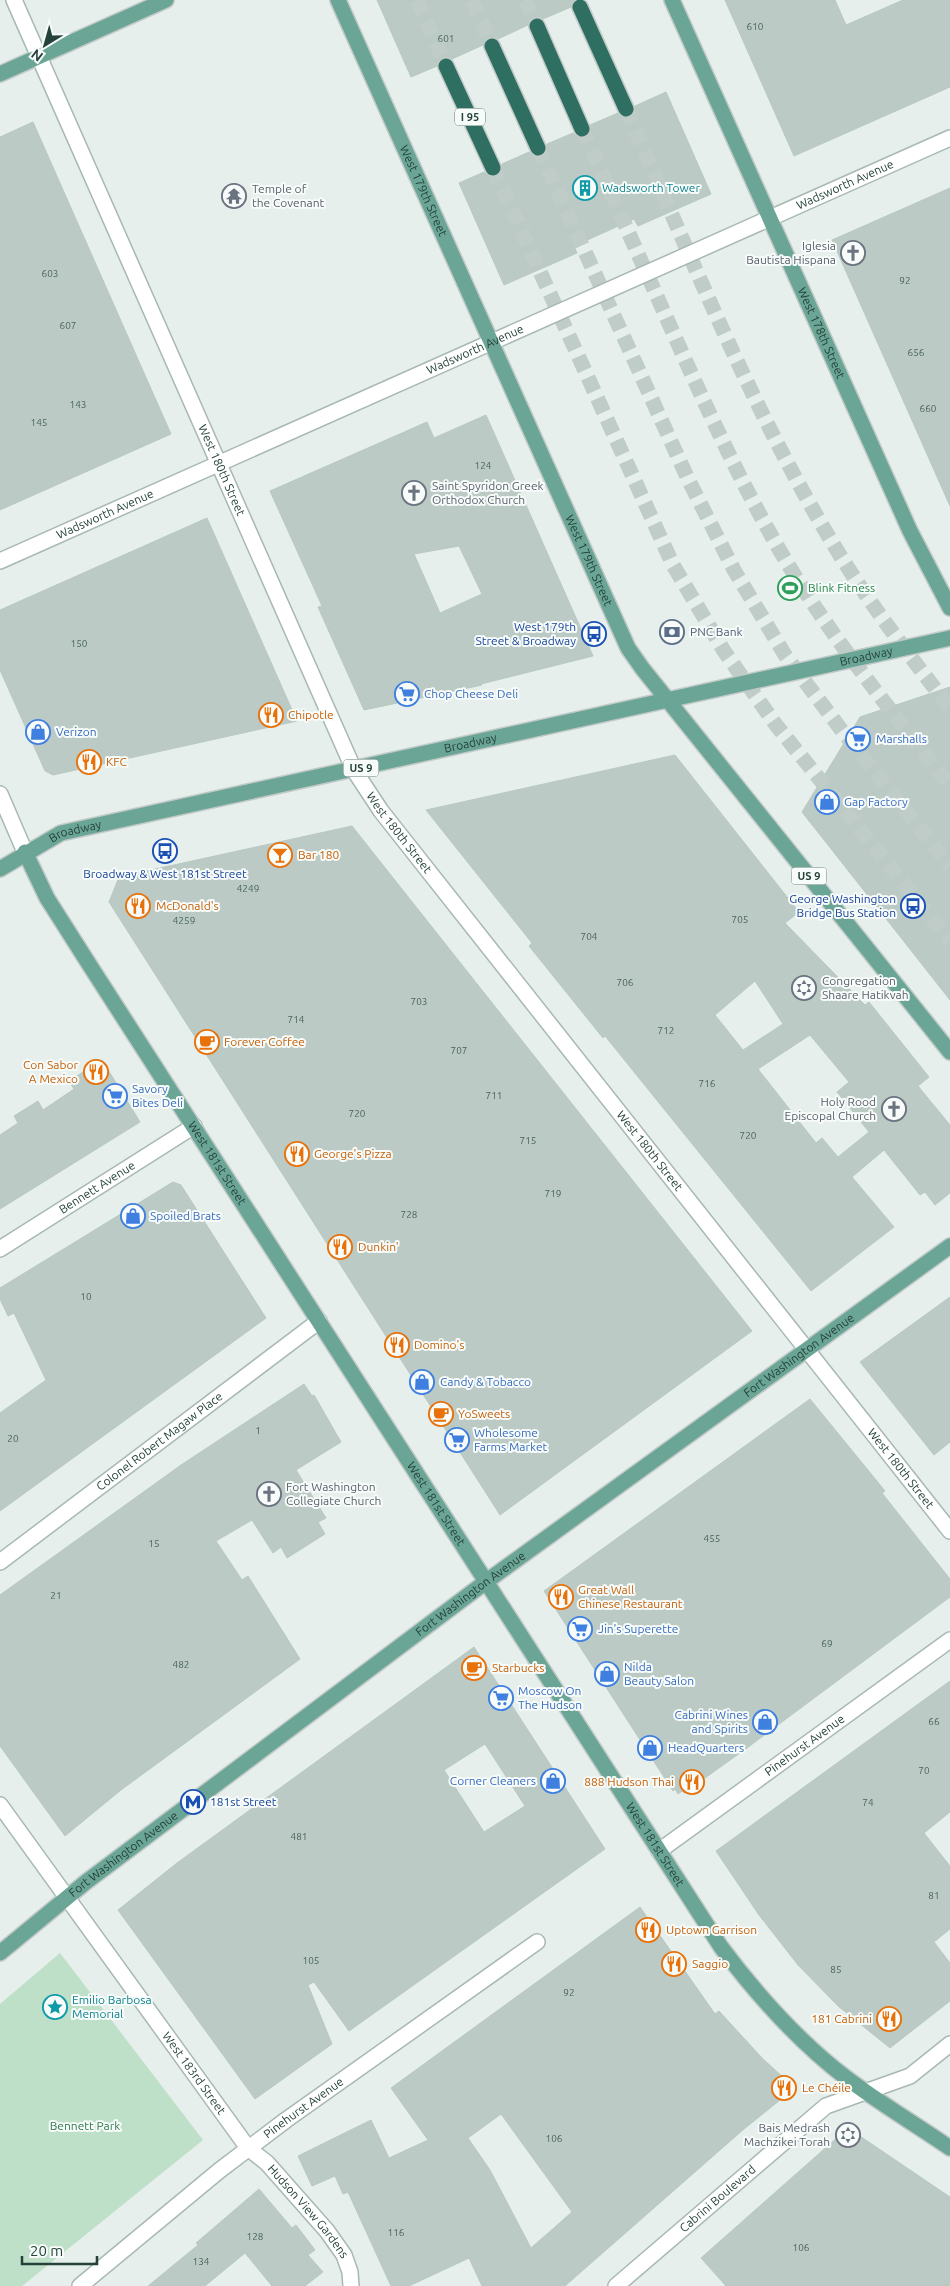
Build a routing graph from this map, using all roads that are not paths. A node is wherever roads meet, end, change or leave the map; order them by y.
1 (14, 0) edge
2 (166, 0) edge
3 (338, 0) edge
4 (672, 0) edge
5 (580, 8) dead end
6 (537, 26) tunnel mouth
7 (492, 46) tunnel mouth
8 (39, 57) junction
9 (446, 66) tunnel mouth
10 (0, 74) edge
11 (626, 109) tunnel mouth
12 (582, 128) tunnel mouth
13 (950, 138) edge
14 (538, 148) tunnel mouth
15 (492, 168) tunnel mouth
16 (769, 219) junction
17 (491, 343) junction
18 (220, 464) junction
19 (0, 561) edge
20 (950, 608) edge
21 (950, 638) edge
22 (668, 701) junction
23 (354, 770) junction
24 (0, 794) edge
25 (25, 852) junction
26 (0, 869) edge
27 (950, 1052) edge
28 (194, 1126) junction
29 (950, 1246) edge
30 (0, 1249) edge
31 (319, 1321) junction
32 (807, 1349) junction
33 (950, 1531) edge
34 (0, 1562) edge
35 (487, 1581) junction
36 (950, 1640) edge
37 (0, 1805) edge
38 (659, 1851) junction
39 (66, 1898) junction
40 (537, 1942) dead end
41 (0, 1953) edge
42 (950, 2044) edge
43 (867, 2092) junction
44 (248, 2148) junction
45 (950, 2148) edge
46 (80, 2286) edge
47 (351, 2286) edge
48 (616, 2286) edge

1 - 8 street, West 180th Street
2 - 8 main road
3 - 17 main road, West 179th Street
4 - 16 main road, West 178th Street
5 - 11 highway
6 - 12 highway
7 - 14 highway
8 - 10 main road
8 - 18 street, West 180th Street
9 - 15 highway, I 95
13 - 16 street, Wadsworth Avenue
16 - 17 street, Wadsworth Avenue
16 - 20 main road, West 178th Street
17 - 18 street, Wadsworth Avenue
17 - 22 main road, West 179th Street
18 - 19 street, Wadsworth Avenue
18 - 23 street, West 180th Street
21 - 22 main road, Broadway / US 9
22 - 23 main road, Broadway / US 9
22 - 27 main road, West 179th Street / US 9
23 - 25 main road, Broadway / US 9
23 - 32 street, West 180th Street
24 - 25 street, West 181st Street
25 - 26 main road, Broadway / US 9
25 - 28 main road, West 181st Street
28 - 30 street, Bennett Avenue
28 - 31 main road, West 181st Street
29 - 32 main road, Fort Washington Avenue
31 - 34 street, Colonel Robert Magaw Place
31 - 35 main road, West 181st Street
32 - 33 street, West 180th Street
32 - 35 main road, Fort Washington Avenue
35 - 38 main road, West 181st Street
35 - 39 main road, Fort Washington Avenue
36 - 38 street, Pinehurst Avenue
37 - 39 street, West 183rd Street
38 - 43 main road, West 181st Street
39 - 41 main road, Fort Washington Avenue
39 - 44 street, West 183rd Street
40 - 44 street, Pinehurst Avenue
42 - 43 street, Cabrini Boulevard
43 - 45 main road, West 181st Street
43 - 48 street, Cabrini Boulevard
44 - 46 street, Pinehurst Avenue
44 - 47 street, Hudson View Gardens

